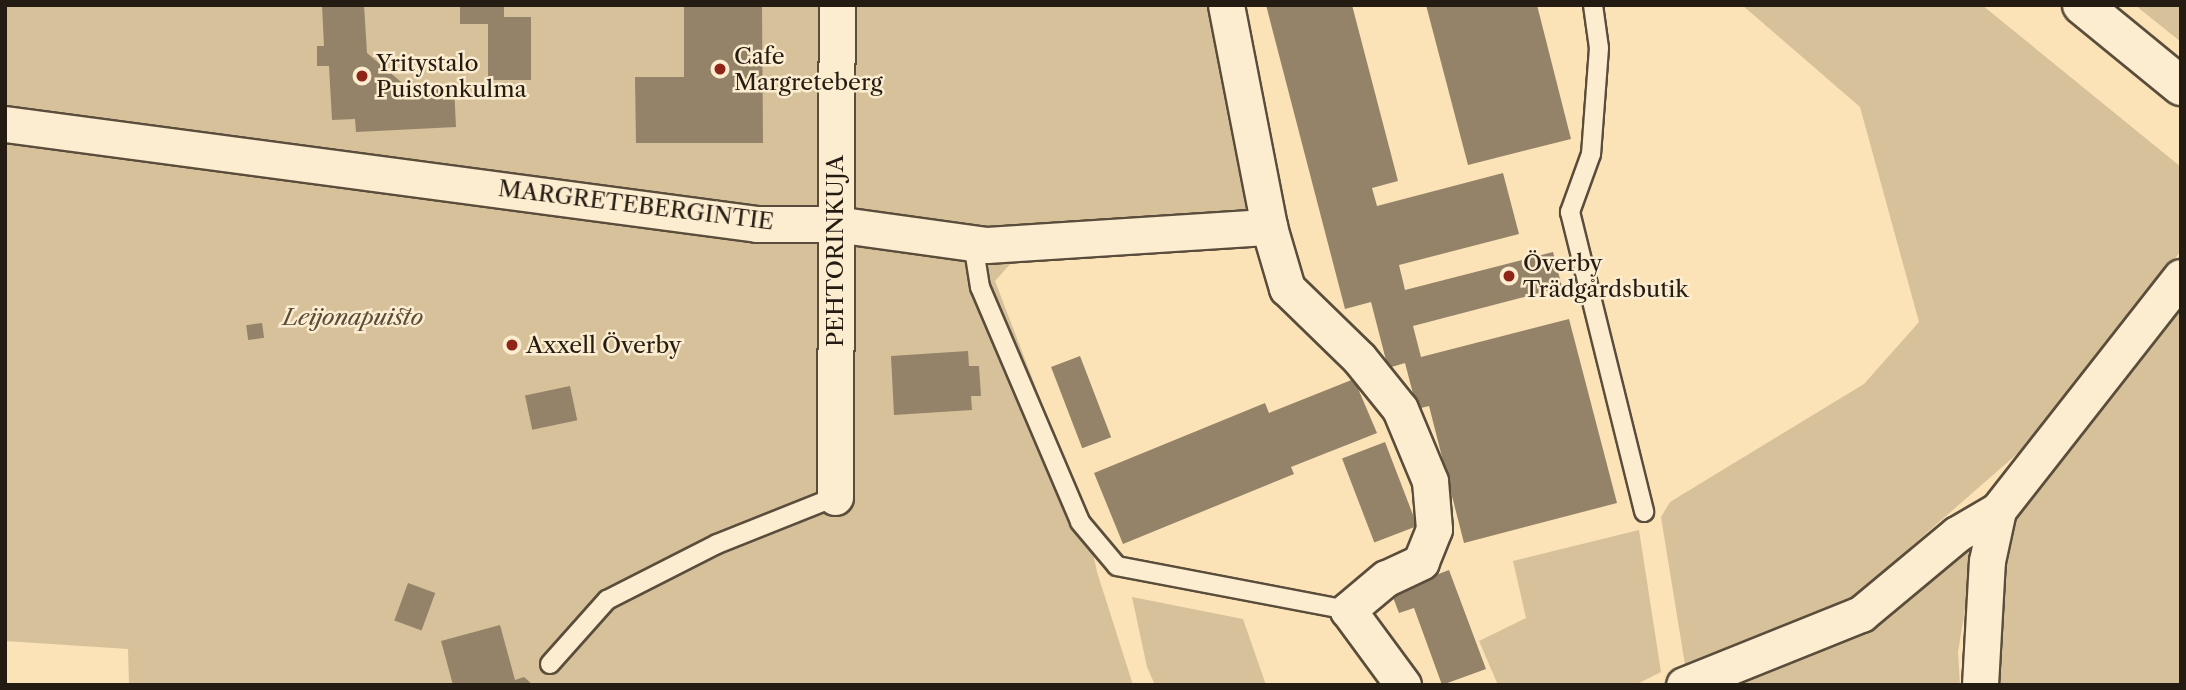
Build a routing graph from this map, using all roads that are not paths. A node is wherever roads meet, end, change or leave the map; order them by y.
1 (836, 5) edge
2 (1226, 5) edge
3 (1593, 5) edge
4 (2082, 5) edge
5 (2181, 86) edge
6 (5, 124) edge
7 (835, 224) junction
8 (1269, 227) junction
9 (973, 243) junction
10 (2181, 277) edge
11 (835, 497) joint
12 (1998, 510) junction
13 (1644, 512) dead end
14 (1348, 610) junction
15 (550, 664) dead end
16 (1403, 685) edge
17 (1684, 685) edge
18 (1980, 685) edge

1 - 7 street, PEHTORINKUJA
2 - 8 street
3 - 13 lane
4 - 5 main road
6 - 7 street, MARGRETEBERGINTIE
7 - 9 street, MARGRETEBERGINTIE
7 - 11 street, PEHTORINKUJA
8 - 9 street, MARGRETEBERGINTIE
8 - 14 street
9 - 14 lane
10 - 12 street
11 - 15 lane
12 - 17 street
12 - 18 street
14 - 16 street

